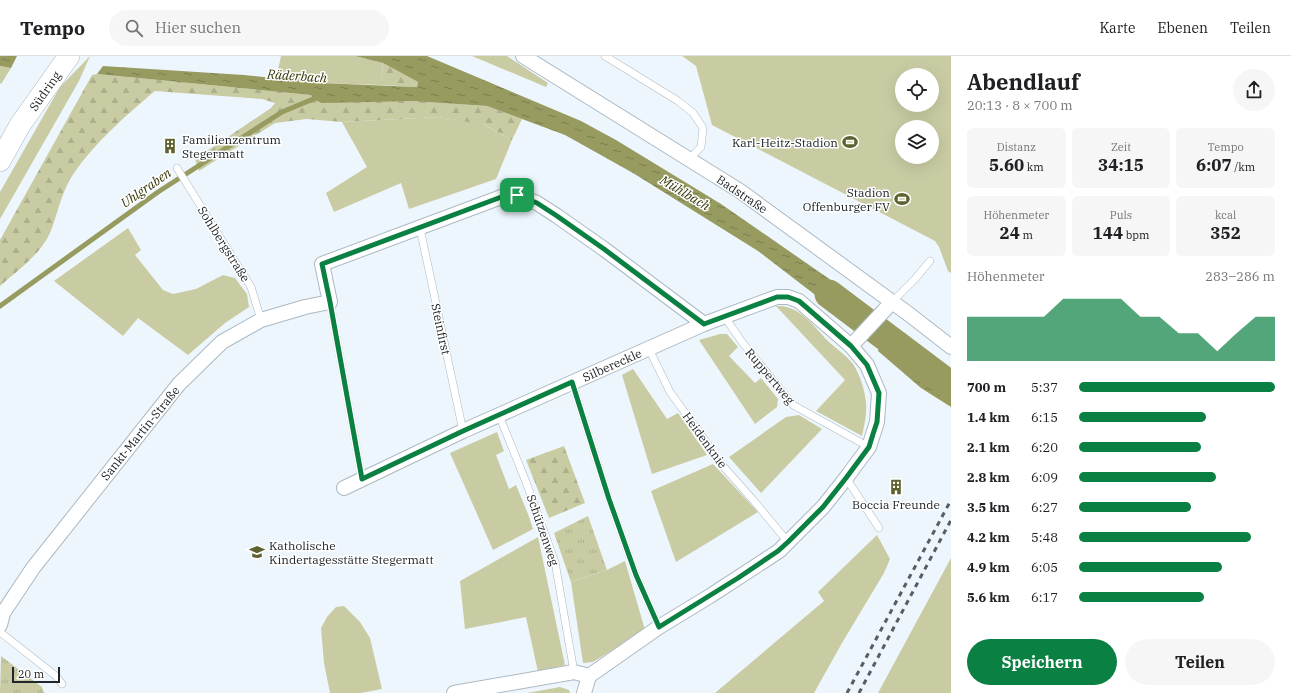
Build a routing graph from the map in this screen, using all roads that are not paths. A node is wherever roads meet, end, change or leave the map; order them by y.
1 (51, 56) edge
2 (69, 56) edge
3 (523, 56) edge
4 (605, 56) edge
5 (20, 125) junction
6 (689, 159) junction
7 (0, 161) edge
8 (178, 169) dead end
9 (420, 228) junction
10 (930, 261) dead end
11 (330, 302) junction
12 (892, 302) junction
13 (724, 316) junction
14 (261, 320) junction
15 (704, 324) junction
16 (855, 342) junction
17 (951, 347) edge
18 (648, 349) junction
19 (572, 382) junction
20 (499, 415) junction
21 (463, 431) junction
22 (869, 447) junction
23 (846, 478) junction
24 (362, 479) junction
25 (344, 488) dead end
26 (879, 528) dead end
27 (788, 542) junction
28 (0, 625) edge
29 (659, 627) junction
30 (0, 632) edge
31 (574, 672) junction
32 (589, 676) junction
33 (62, 684) dead end
34 (454, 693) edge
35 (584, 693) edge

1 - 5 street, Südring
2 - 5 street, Südring
3 - 6 street, Badstraße
4 - 6 lane
5 - 7 street, Südring
6 - 12 street, Badstraße
8 - 14 lane, Sohlbergstraße
9 - 11 street
9 - 15 street
9 - 21 lane, Steinfirst
10 - 12 lane
11 - 14 street, Sankt-Martin-Straße
11 - 24 lane
12 - 16 street
12 - 17 street, Badstraße
13 - 15 street, Silbereckle
13 - 16 street, Silbereckle
13 - 22 lane, Ruppertweg
14 - 28 street, Sankt-Martin-Straße
15 - 18 street, Silbereckle
16 - 22 street, Silbereckle
18 - 19 street, Silbereckle
18 - 27 lane, Heidenknie
19 - 20 street, Silbereckle
19 - 29 lane
20 - 21 street, Silbereckle
20 - 31 lane, Schützenweg
21 - 24 street, Silbereckle
22 - 23 street, Silbereckle
23 - 26 lane
23 - 27 street, Silbereckle
24 - 25 street, Silbereckle
27 - 29 street, Silbereckle
29 - 32 street, Silbereckle
30 - 33 lane
31 - 32 street
31 - 34 street
32 - 35 street

